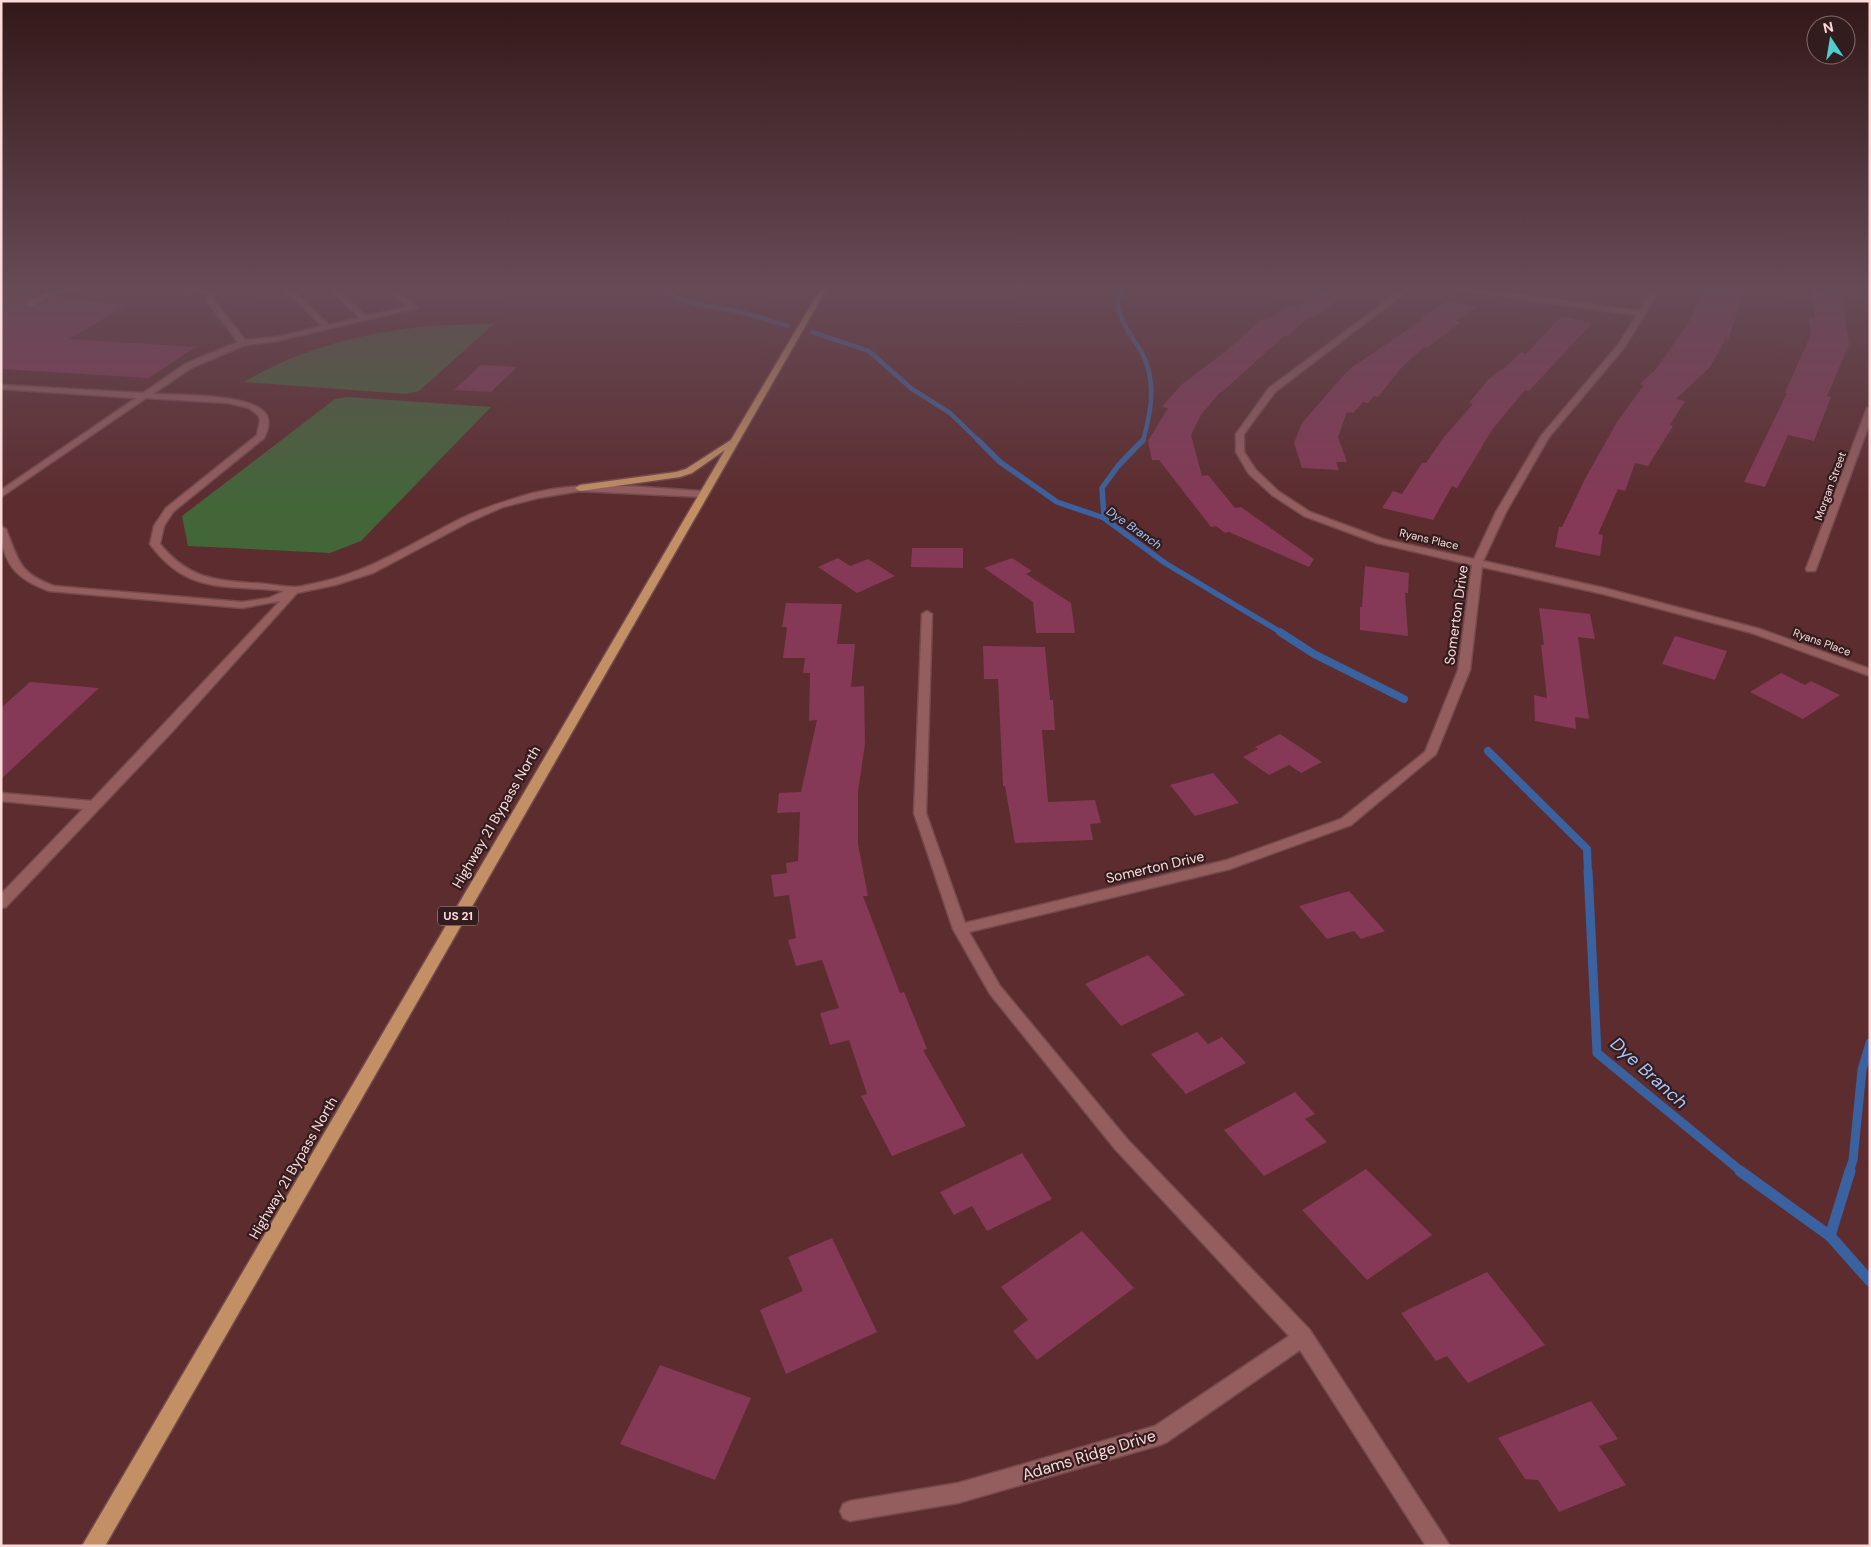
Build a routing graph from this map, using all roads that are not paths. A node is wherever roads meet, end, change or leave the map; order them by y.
1 (202, 360) edge
2 (781, 360) edge
3 (1312, 360) edge
4 (1609, 360) edge
5 (1, 387) edge
6 (145, 396) junction
7 (1870, 410) edge
8 (735, 439) junction
9 (580, 488) junction
10 (1, 494) edge
11 (703, 494) junction
12 (1, 529) edge
13 (1477, 563) junction
14 (1811, 569) dead end
15 (296, 590) junction
16 (927, 614) dead end
17 (1870, 673) edge
18 (1, 797) edge
19 (94, 806) junction
20 (1, 903) edge
21 (960, 929) junction
22 (1304, 1337) junction
23 (850, 1511) dead end
24 (92, 1546) edge
25 (1439, 1546) edge

1 - 6 street
2 - 8 main road, Highway 21 Bypass North / US 21
3 - 13 street, Ryans Place
4 - 13 street, Somerton Drive
5 - 6 street
6 - 10 street
6 - 15 street
7 - 14 street, Morgan Street
8 - 9 main road
8 - 11 main road, Highway 21 Bypass North / US 21
9 - 11 street
9 - 15 street
11 - 24 main road, Highway 21 Bypass North / US 21
12 - 15 street
13 - 17 street, Ryans Place
13 - 21 street, Somerton Drive
15 - 19 street
16 - 21 street
18 - 19 street
19 - 20 street
21 - 22 street
22 - 23 street, Adams Ridge Drive
22 - 25 street

